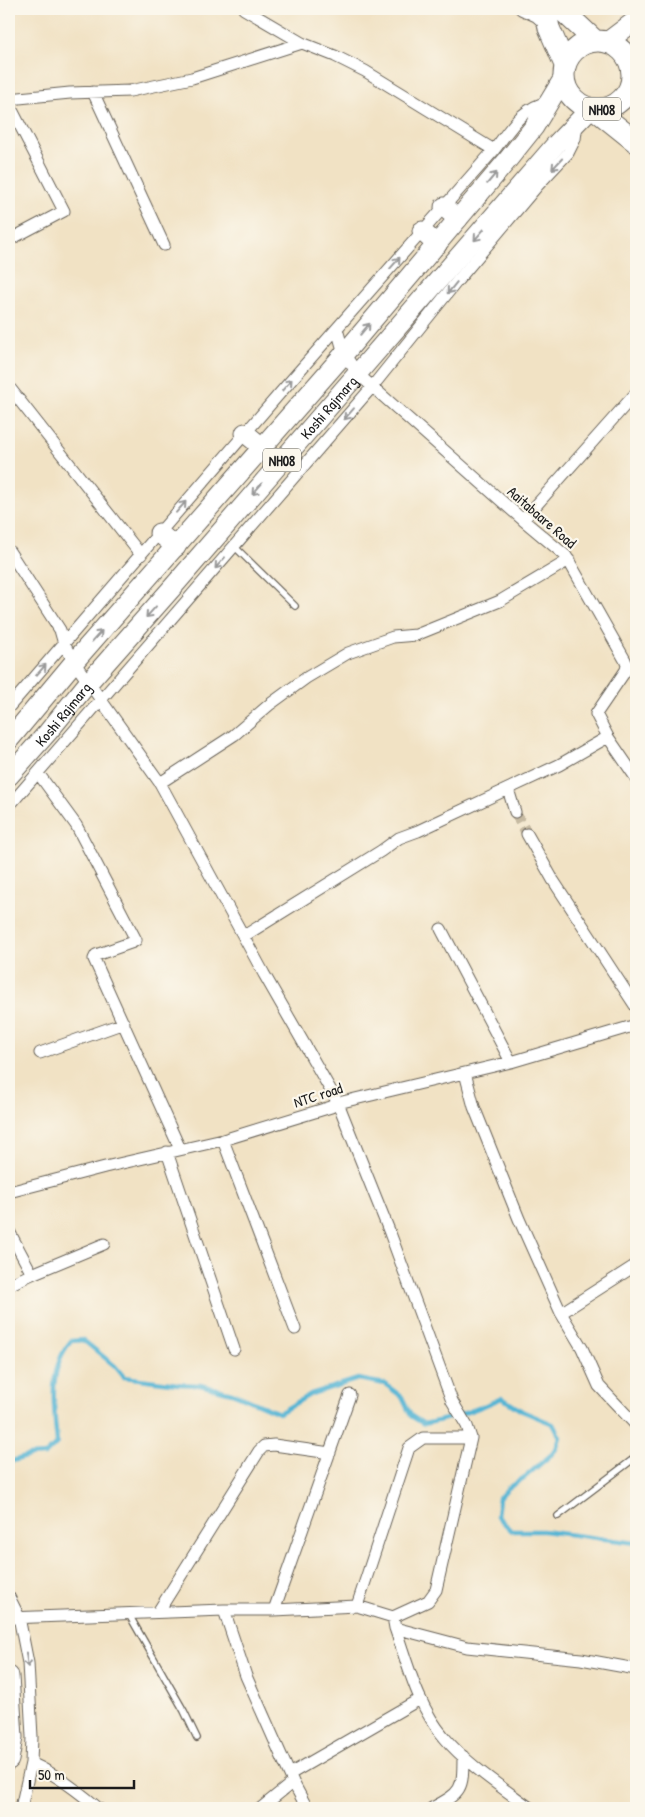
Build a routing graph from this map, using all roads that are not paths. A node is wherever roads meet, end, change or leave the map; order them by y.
1 (244, 9) edge
2 (521, 9) edge
3 (567, 12) edge
4 (547, 18) edge
5 (636, 20) edge
6 (600, 41) junction
7 (302, 43) junction
8 (564, 72) junction
9 (634, 76) edge
10 (93, 92) junction
11 (9, 99) edge
12 (550, 101) junction
13 (9, 104) edge
14 (588, 114) junction
15 (635, 143) edge
16 (494, 150) junction
17 (444, 207) junction
18 (458, 219) junction
19 (422, 231) junction
20 (9, 240) edge
21 (164, 245) dead end
22 (437, 245) junction
23 (337, 329) junction
24 (344, 354) junction
25 (358, 374) junction
26 (9, 386) edge
27 (372, 387) junction
28 (636, 392) edge
29 (245, 433) junction
30 (262, 447) junction
31 (523, 520) junction
32 (159, 533) junction
33 (176, 547) junction
34 (234, 547) junction
35 (9, 551) edge
36 (140, 555) junction
37 (569, 560) junction
38 (295, 606) dead end
39 (64, 644) junction
40 (74, 662) junction
41 (88, 683) junction
42 (101, 700) junction
43 (9, 705) edge
44 (608, 737) junction
45 (9, 740) edge
46 (38, 773) junction
47 (9, 776) edge
48 (636, 778) edge
49 (160, 783) junction
50 (508, 789) junction
51 (9, 806) edge
52 (515, 812) tunnel mouth
53 (527, 834) tunnel mouth
54 (441, 929) dead end
55 (244, 936) junction
56 (636, 1007) edge
57 (124, 1023) junction
58 (636, 1025) edge
59 (40, 1053) dead end
60 (511, 1062) junction
61 (465, 1073) junction
62 (338, 1103) junction
63 (223, 1140) junction
64 (180, 1149) junction
65 (167, 1152) junction
66 (9, 1192) edge
67 (9, 1231) edge
68 (104, 1244) dead end
69 (636, 1265) edge
70 (32, 1274) junction
71 (9, 1285) edge
72 (561, 1313) junction
73 (294, 1329) dead end
74 (234, 1349) dead end
75 (350, 1395) dead end
76 (636, 1425) edge
77 (471, 1438) junction
78 (330, 1453) junction
79 (636, 1457) edge
80 (558, 1516) dead end
81 (9, 1597) edge
82 (357, 1606) junction
83 (224, 1610) junction
84 (274, 1610) junction
85 (158, 1612) junction
86 (128, 1613) junction
87 (14, 1617) edge
88 (394, 1623) junction
89 (636, 1669) edge
90 (9, 1676) edge
91 (420, 1699) junction
92 (197, 1738) dead end
93 (463, 1756) junction
94 (9, 1760) edge
95 (31, 1763) junction
96 (292, 1778) junction
97 (21, 1808) edge
98 (98, 1808) edge
99 (261, 1808) edge
100 (307, 1808) edge
101 (432, 1808) edge
102 (530, 1808) edge

1 - 7 street
2 - 4 street
3 - 6 highway
4 - 8 highway
5 - 6 main road, NH08
6 - 8 highway, NH08
6 - 9 highway, NH08
7 - 10 street
7 - 16 street
8 - 12 main road, Koshi Rajmarg / NH08
8 - 14 highway, NH08
9 - 14 highway, NH08
10 - 11 street
10 - 21 street
12 - 16 street
18 -> 12 main road, Koshi Rajmarg / NH08
13 - 20 street
14 - 15 highway
14 -> 25 main road, Koshi Rajmarg / NH08
14 -> 27 street
16 - 17 street
17 - 18 main road
17 - 19 street
18 - 22 main road, Koshi Rajmarg / NH08
19 - 22 main road
23 -> 19 street
24 -> 22 main road, Koshi Rajmarg / NH08
23 - 24 street, Aaitabaare Road
29 -> 23 street
24 - 25 street, Aaitabaare Road
24 - 30 main road, Koshi Rajmarg / NH08
25 - 27 street, Aaitabaare Road
25 -> 41 main road, Koshi Rajmarg / NH08
26 - 36 street
27 - 31 street, Aaitabaare Road
27 -> 34 street
28 - 31 street
29 - 30 main road
32 -> 29 street
30 - 33 main road, Koshi Rajmarg / NH08
31 - 37 street, Aaitabaare Road
32 - 33 main road
32 - 36 street
40 -> 33 main road, Koshi Rajmarg / NH08
34 - 38 lane
34 -> 42 street
35 - 39 street
36 - 39 street
37 - 44 street, Aaitabaare Road
37 - 49 street
39 - 40 street
43 -> 39 street
40 - 41 street
40 - 45 main road, Koshi Rajmarg / NH08
41 - 42 street
41 - 47 main road, Koshi Rajmarg / NH08
42 - 46 street
42 - 49 street
44 - 48 street, Aaitabaare Road
44 - 50 street
46 - 51 street
46 - 57 street
49 - 55 street
50 - 52 street
50 - 55 street
53 - 56 street
54 - 60 street
55 - 62 street
57 - 59 street
57 - 64 street
58 - 60 street, NTC road
60 - 61 street, NTC road
61 - 62 street, NTC road
61 - 72 street
62 - 63 street, NTC road
62 - 77 street
63 - 64 street, NTC road
63 - 73 street
64 - 65 street, NTC road
65 - 66 street, NTC road
65 - 74 street
67 - 70 street
68 - 70 street
69 - 72 street
70 - 71 street
72 - 76 street
75 - 78 street
77 - 82 street
77 - 88 street
78 - 84 street
78 - 85 street
79 - 80 lane
81 - 87 street
82 - 84 street
82 - 88 street
83 - 84 street
83 - 85 street
83 - 96 street
85 - 86 street
86 - 87 street
86 - 92 lane
87 -> 95 street
88 - 89 street
88 - 91 street
90 - 94 main road
91 - 93 street
91 - 96 street
93 - 101 street
93 - 102 street
95 - 97 street
95 - 98 street
96 - 99 street
96 - 100 street

